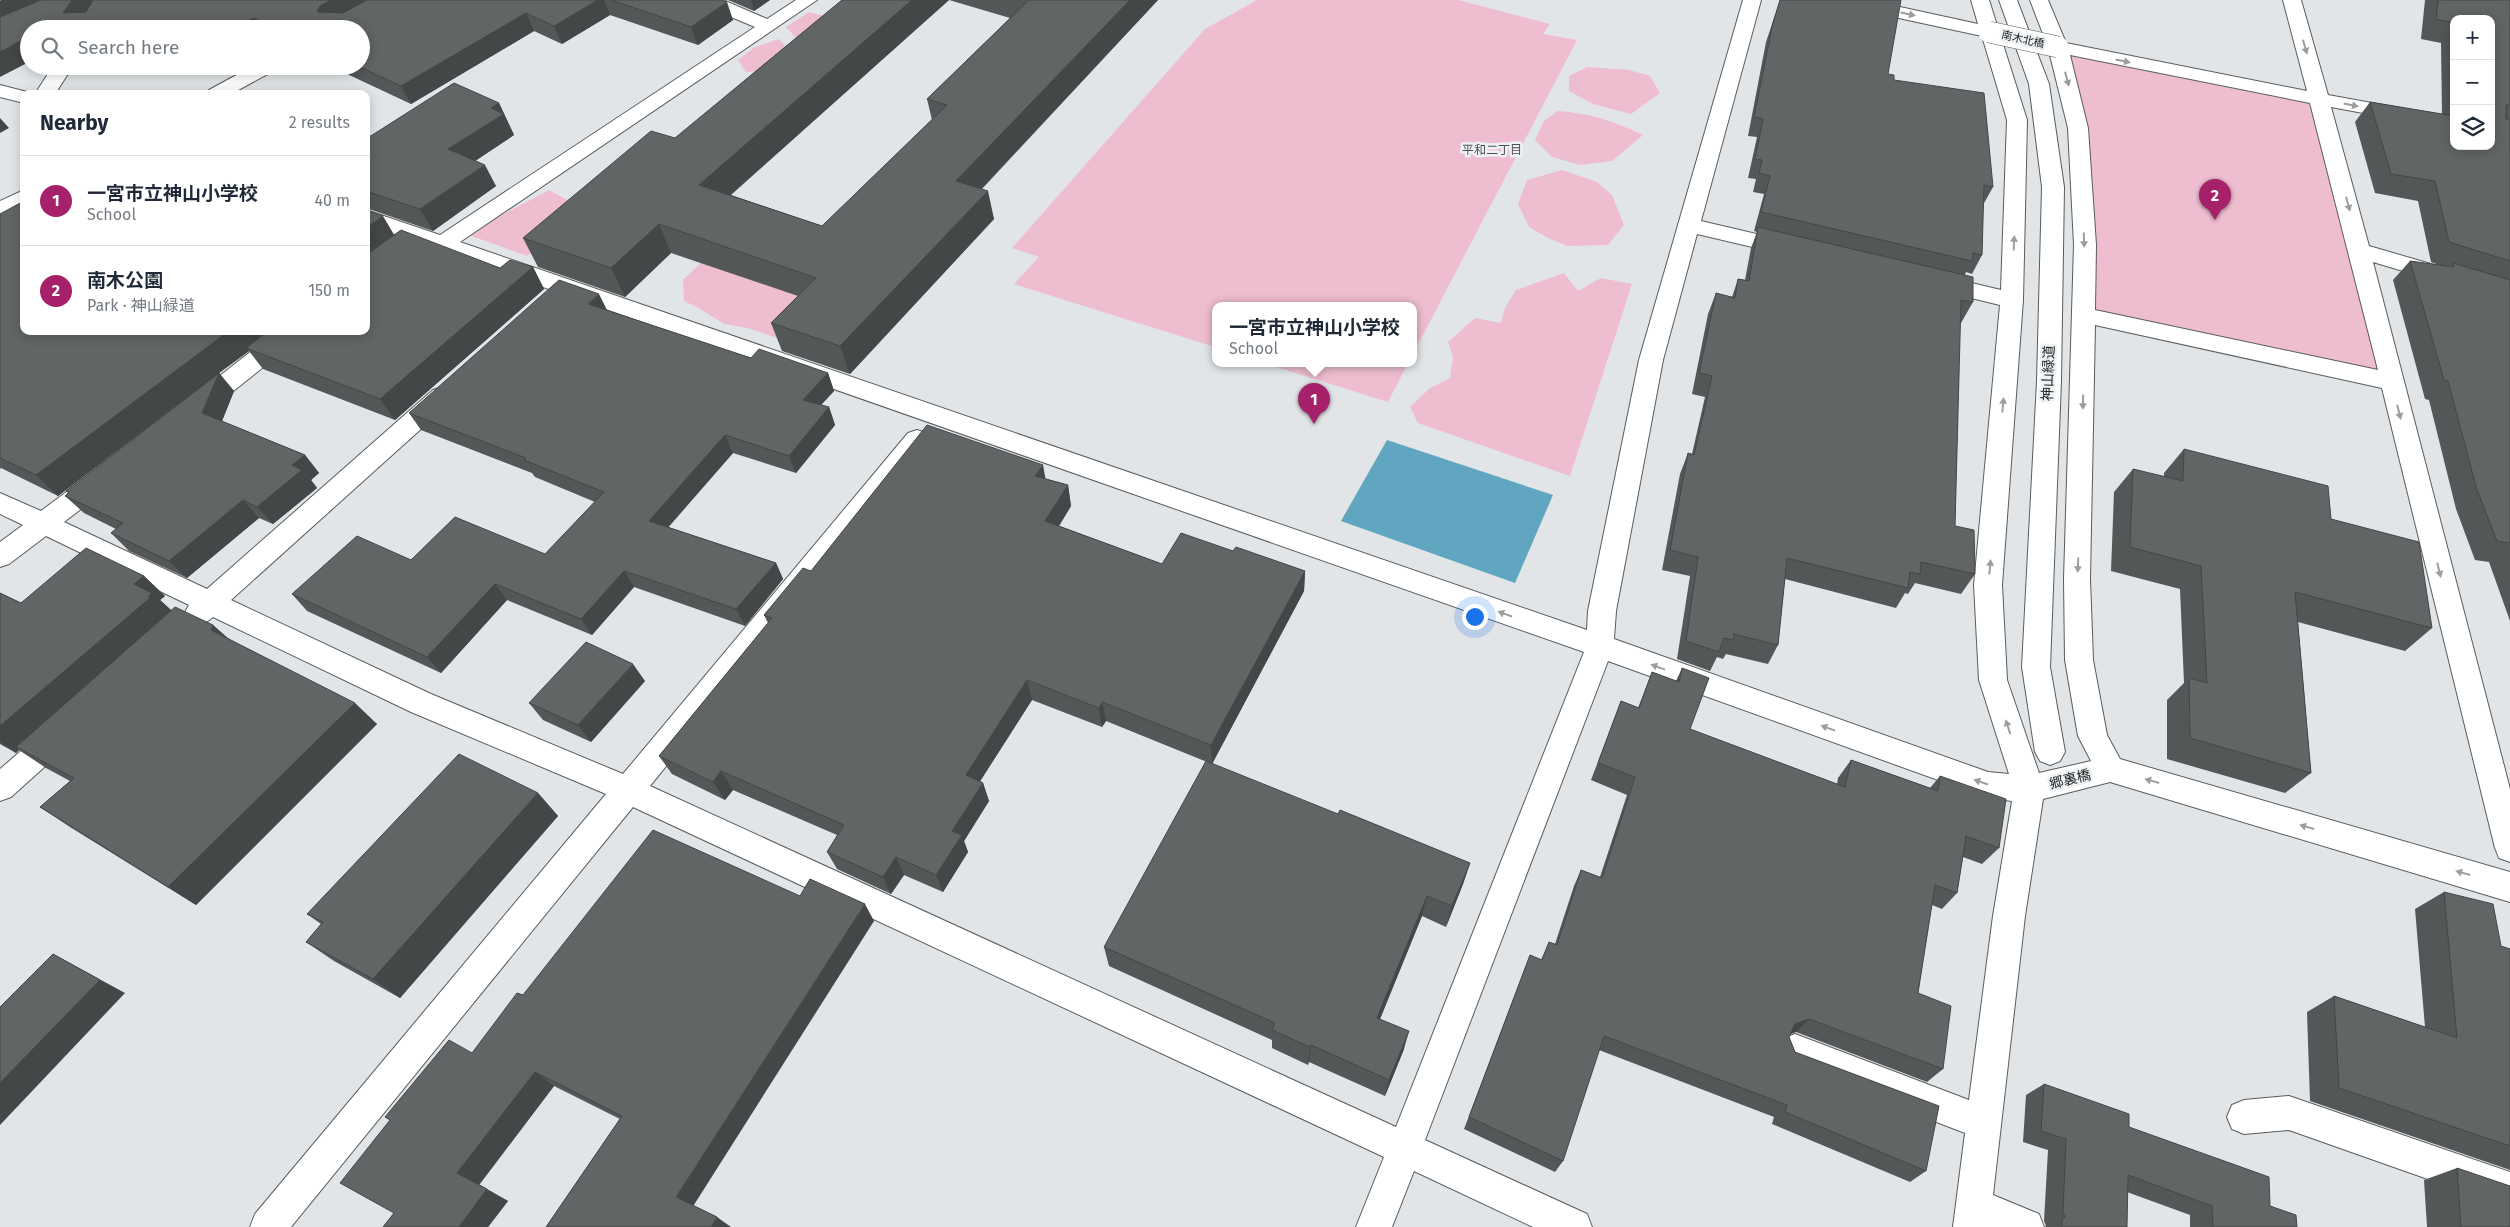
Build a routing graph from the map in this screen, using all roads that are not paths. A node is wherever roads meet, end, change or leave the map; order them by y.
1 (706, 0) edge
2 (808, 0) edge
3 (1752, 0) edge
4 (1843, 0) edge
5 (1980, 0) edge
6 (2008, 0) edge
7 (2039, 0) edge
8 (2292, 0) edge
9 (769, 26) junction
10 (1989, 32) junction
11 (2058, 47) junction
12 (57, 75) edge
13 (251, 75) edge
14 (48, 90) edge
15 (223, 90) edge
16 (0, 91) edge
17 (20, 96) edge
18 (2320, 99) junction
19 (2450, 123) edge
20 (20, 199) edge
21 (0, 210) edge
22 (370, 218) edge
23 (1689, 225) junction
24 (418, 234) junction
25 (443, 243) junction
26 (396, 251) edge
27 (2361, 251) junction
28 (1812, 254) edge
29 (1917, 278) edge
30 (566, 285) junction
31 (2510, 295) edge
32 (2012, 300) junction
33 (543, 304) edge
34 (2083, 315) junction
35 (288, 335) edge
36 (462, 377) edge
37 (2392, 382) junction
38 (935, 417) junction
39 (182, 418) edge
40 (120, 465) edge
41 (0, 503) edge
42 (44, 523) junction
43 (0, 557) edge
44 (210, 602) junction
45 (181, 628) edge
46 (1600, 646) junction
47 (80, 718) edge
48 (2050, 752) dead end
49 (2110, 769) junction
50 (0, 788) edge
51 (626, 789) junction
52 (2029, 790) junction
53 (2510, 848) edge
54 (2510, 887) edge
55 (1795, 1051) edge
56 (2244, 1117) dead end
57 (1984, 1123) junction
58 (1403, 1150) junction
59 (2510, 1190) edge
60 (1973, 1216) edge
61 (268, 1227) edge
62 (1374, 1227) edge
63 (1574, 1227) edge
64 (2026, 1227) edge

1 - 9 street
2 - 9 street
3 - 23 street
4 -> 10 street, 南木北橋
5 - 10 street
6 - 48 street, 神山緑道
7 - 11 street
8 -> 18 street
9 - 25 street
10 - 11 street, 南木北橋, bridge
32 -> 10 street
11 -> 18 street, 南木北橋
11 -> 34 street
12 - 14 street
13 - 15 street
16 - 17 street
18 -> 19 street, 南木北橋
18 -> 27 street
20 - 21 street
22 - 24 street
23 - 28 street
23 - 46 street
24 - 25 street
24 - 26 street
25 - 30 street
27 - 31 street
27 - 37 street
29 - 32 street
30 - 33 street
30 - 38 street
52 -> 32 street
34 - 37 street
34 -> 49 street
35 - 39 street
36 - 44 street
37 -> 53 street
46 -> 38 street
38 - 51 street
40 - 42 street
41 - 42 street
42 - 43 street
42 - 44 street
44 - 45 street
44 - 51 street
52 -> 46 street
46 - 58 street
47 - 50 street
49 - 52 street, 郷裏橋
54 -> 49 street
51 - 58 street
51 - 61 street
52 - 57 street
55 - 57 street
56 - 59 street
57 - 60 street
58 - 62 street
58 - 63 street
60 - 64 street

